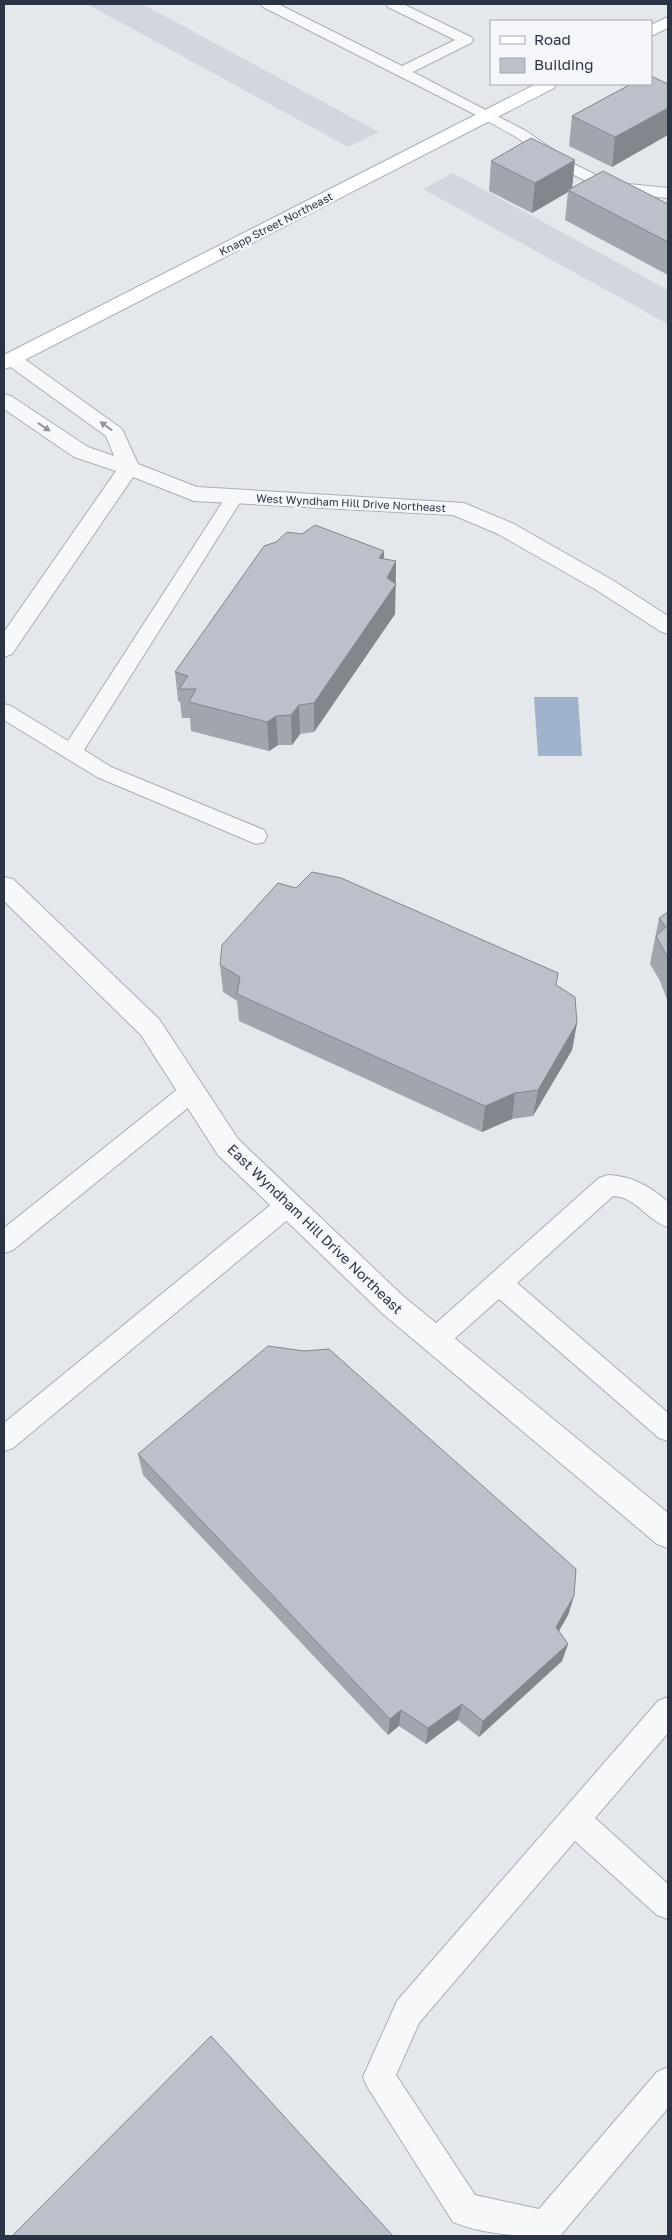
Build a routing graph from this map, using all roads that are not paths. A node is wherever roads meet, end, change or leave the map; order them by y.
1 (268, 4) edge
2 (393, 4) edge
3 (668, 22) edge
4 (652, 30) edge
5 (402, 72) junction
6 (546, 85) edge
7 (487, 115) junction
8 (668, 193) edge
9 (8, 361) edge
10 (4, 400) edge
11 (128, 468) junction
12 (235, 496) junction
13 (668, 626) edge
14 (4, 649) edge
15 (4, 711) edge
16 (71, 753) junction
17 (256, 836) dead end
18 (4, 886) edge
19 (192, 1091) junction
20 (288, 1205) junction
21 (668, 1217) edge
22 (4, 1242) edge
23 (499, 1283) junction
24 (435, 1340) junction
25 (668, 1430) edge
26 (4, 1439) edge
27 (668, 1533) edge
28 (668, 1711) edge
29 (574, 1820) junction
30 (668, 1904) edge
31 (668, 2083) edge

1 - 5 lane
2 - 5 lane
3 - 4 main road
5 - 7 lane
6 - 7 main road, Knapp Street Northeast
7 - 8 lane
7 - 9 main road, Knapp Street Northeast
11 -> 9 street
10 -> 11 street, West Wyndham Hill Drive Northeast
11 - 12 street, West Wyndham Hill Drive Northeast
11 - 14 street
12 - 13 street, West Wyndham Hill Drive Northeast
12 - 16 lane
15 - 16 lane
16 - 17 lane
18 - 19 street, East Wyndham Hill Drive Northeast
19 - 20 street, East Wyndham Hill Drive Northeast
19 - 22 lane
20 - 24 street, East Wyndham Hill Drive Northeast
20 - 26 lane
21 - 23 lane
23 - 24 lane
23 - 25 lane
24 - 27 street, East Wyndham Hill Drive Northeast
28 - 29 lane
29 - 30 lane
29 - 31 lane

